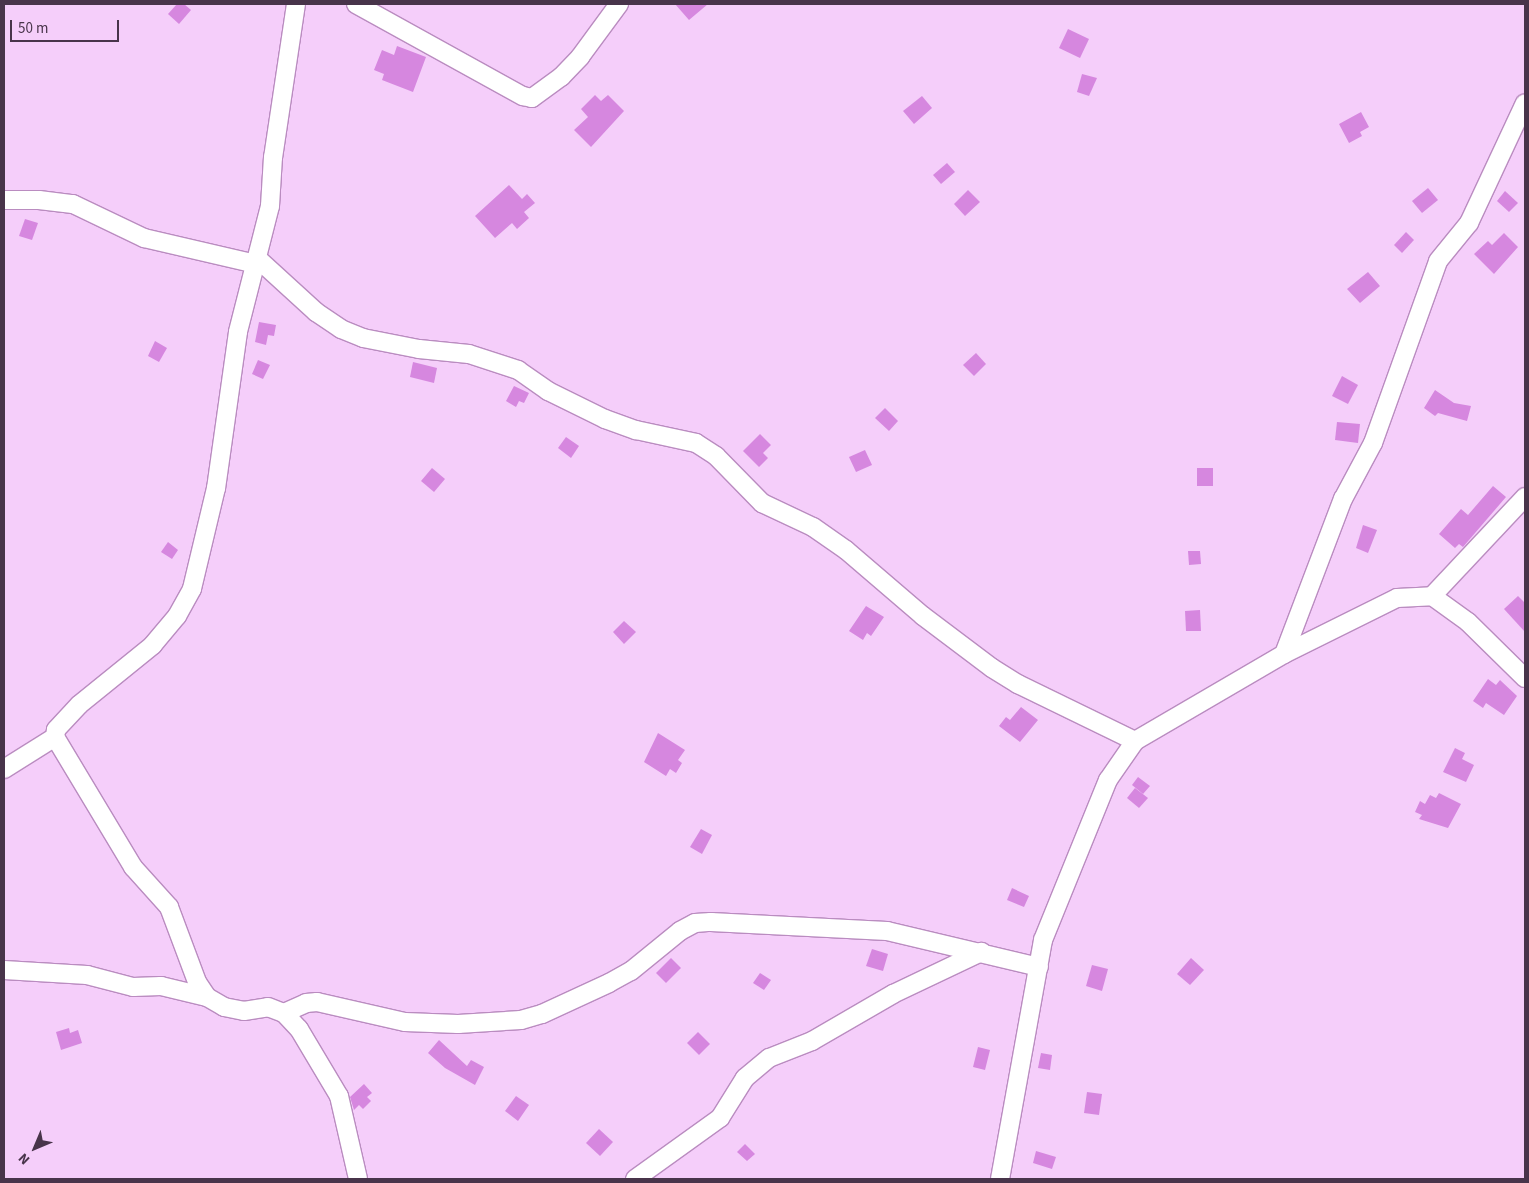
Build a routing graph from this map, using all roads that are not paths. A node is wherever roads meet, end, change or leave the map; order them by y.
1 (296, 4) edge
2 (356, 4) edge
3 (619, 4) edge
4 (1525, 103) edge
5 (4, 200) edge
6 (257, 261) junction
7 (1525, 497) edge
8 (1432, 596) junction
9 (1284, 654) junction
10 (1525, 678) edge
11 (55, 737) junction
12 (1135, 740) junction
13 (4, 769) edge
14 (981, 952) junction
15 (1039, 967) junction
16 (4, 970) edge
17 (207, 997) junction
18 (284, 1013) junction
19 (358, 1179) edge
20 (636, 1179) edge
21 (1000, 1179) edge

1 - 6 street
2 - 3 street
4 - 9 street
5 - 6 street
6 - 11 street
6 - 12 street
7 - 8 street
8 - 9 street
8 - 10 street
9 - 12 street
11 - 13 street
11 - 17 street
12 - 15 street
14 - 15 street
14 - 18 street
14 - 20 street
15 - 21 street
16 - 17 street
17 - 18 street
18 - 19 street

